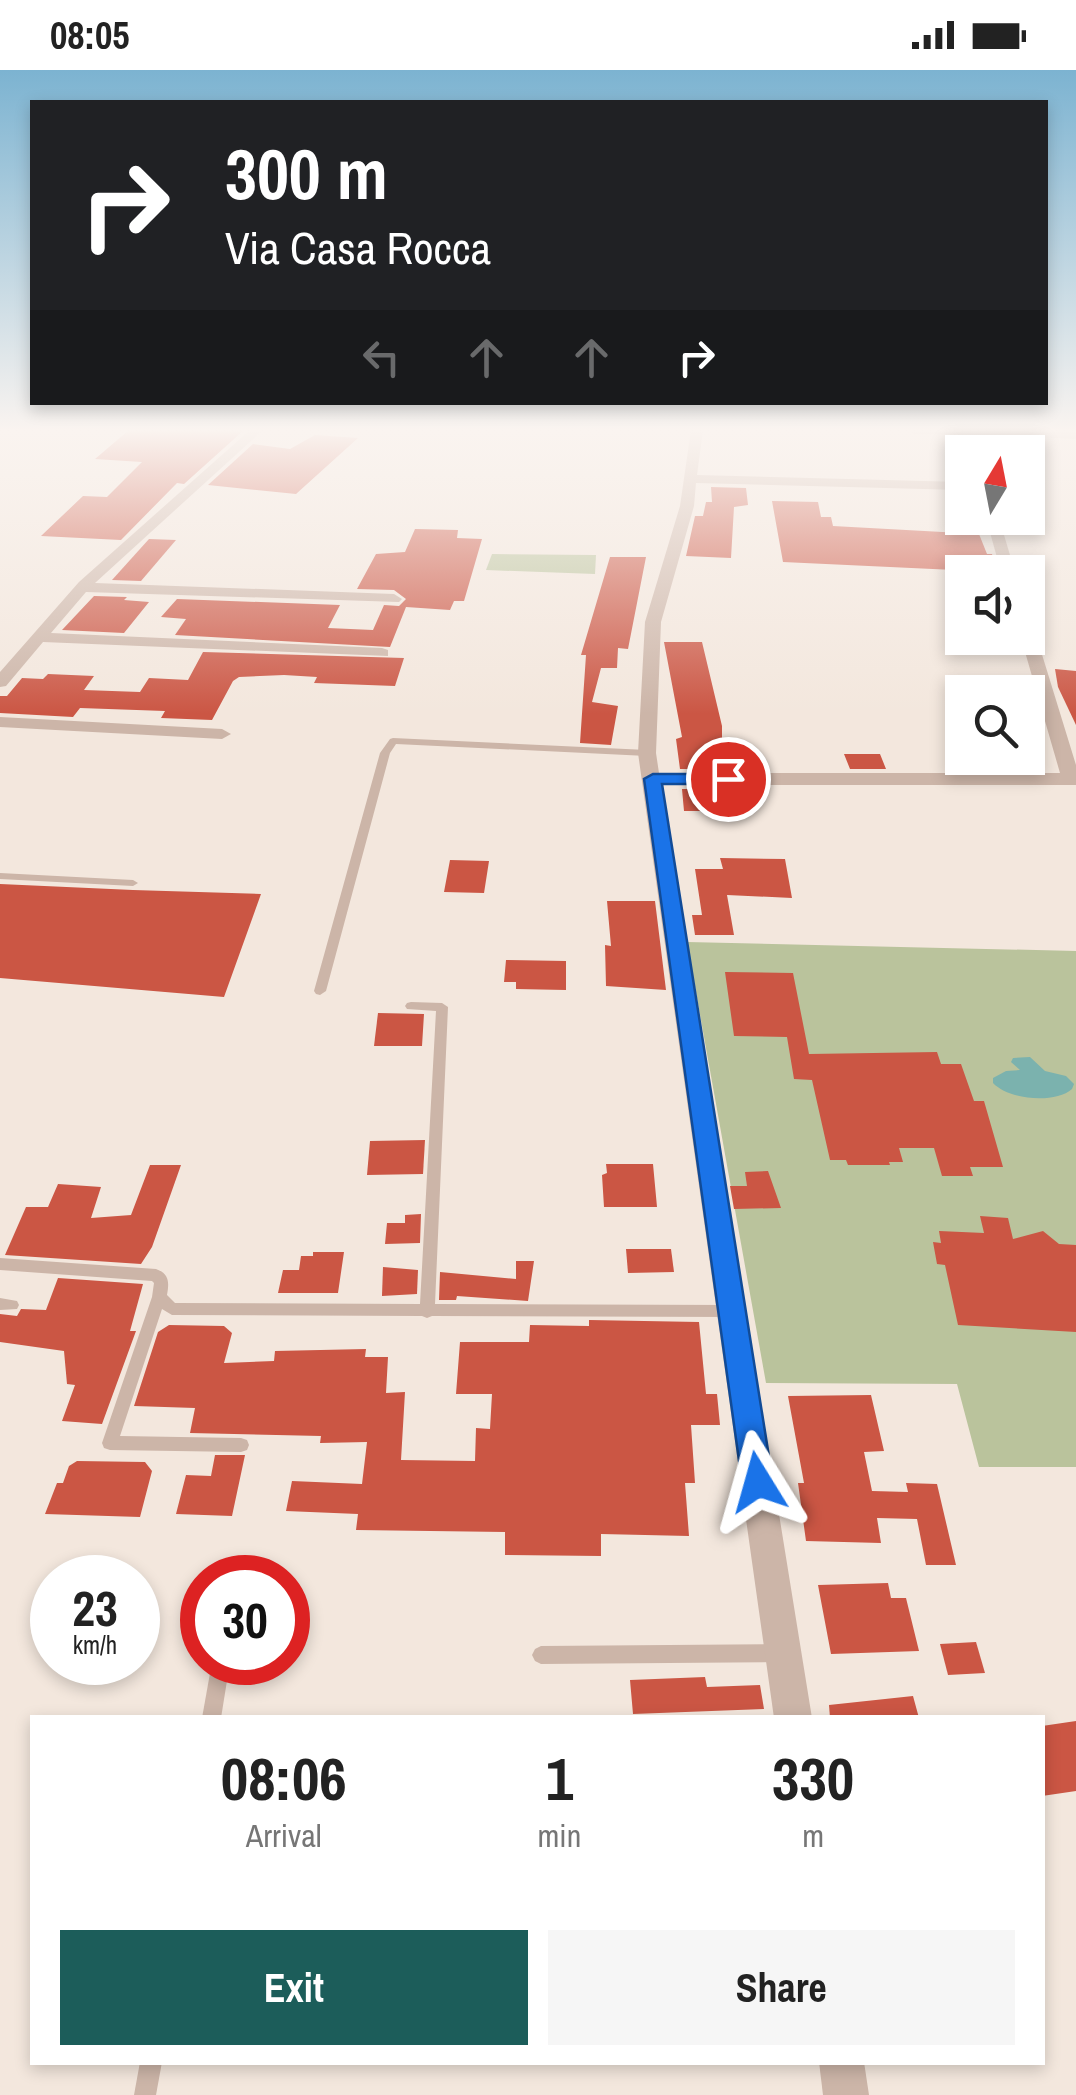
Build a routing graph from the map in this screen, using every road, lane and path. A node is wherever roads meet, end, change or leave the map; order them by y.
1 (152, 524) edge
2 (680, 524) edge
3 (82, 587) junction
4 (394, 599) dead end
5 (36, 637) junction
6 (382, 653) dead end
7 (1034, 655) edge
8 (0, 682) edge
9 (0, 722) edge
10 (222, 734) dead end
11 (647, 753) junction
12 (1072, 771) edge
13 (653, 779) junction
14 (0, 876) edge
15 (134, 883) dead end
16 (320, 991) dead end
17 (411, 1006) dead end
18 (0, 1264) edge
19 (159, 1298) junction
20 (734, 1311) junction
21 (427, 1312) junction
22 (241, 1445) dead end
23 (784, 1653) junction
24 (541, 1654) dead end
25 (216, 1685) edge
26 (211, 1715) edge
27 (793, 1715) edge
28 (150, 2065) edge
29 (841, 2065) edge
30 (145, 2095) edge
31 (846, 2095) edge

1 - 3 street
2 - 11 street
3 - 4 street
3 - 5 street
5 - 6 street
5 - 8 street
7 - 12 street
9 - 10 street
11 - 13 street
11 - 16 lane
12 - 13 street
13 - 20 street
14 - 15 lane
17 - 21 lane
18 - 19 lane
19 - 21 lane
19 - 22 lane
20 - 21 lane
20 - 23 street
23 - 24 lane
23 - 27 street
25 - 26 lane
28 - 30 lane
29 - 31 street

